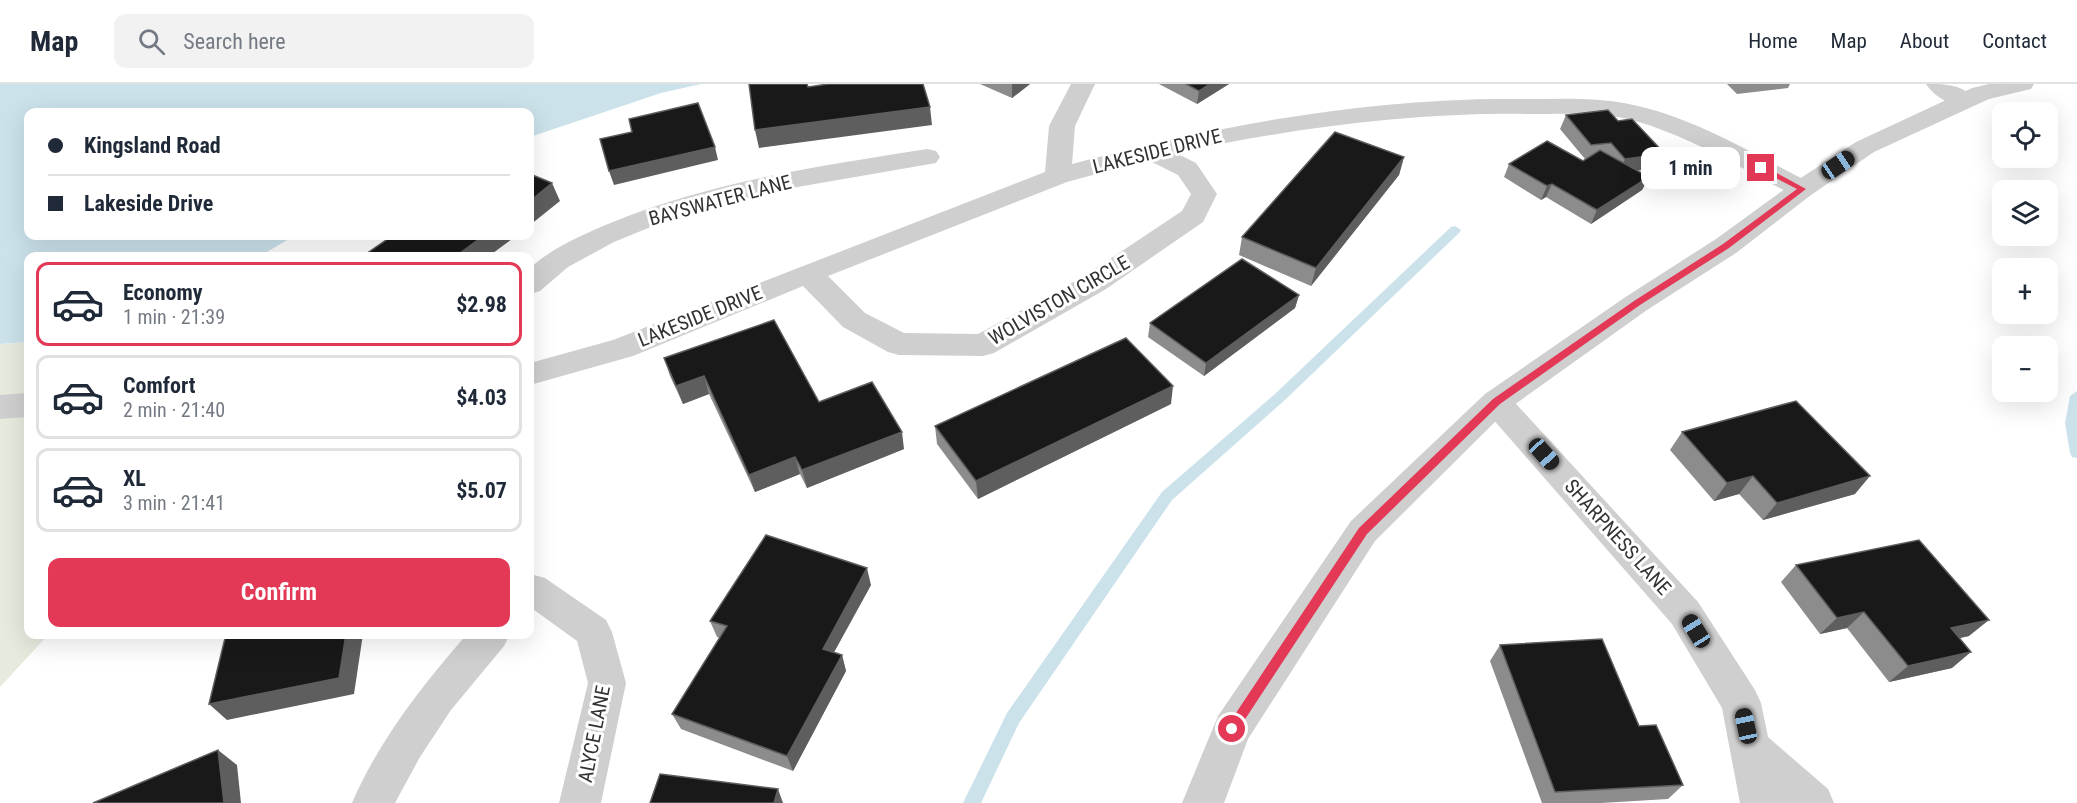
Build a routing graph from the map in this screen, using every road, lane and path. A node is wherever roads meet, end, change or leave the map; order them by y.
1 (1083, 84) edge
2 (1938, 84) edge
3 (2022, 84) edge
4 (1965, 101) junction
5 (1151, 151) junction
6 (927, 157) dead end
7 (1058, 176) junction
8 (1802, 189) junction
9 (808, 274) junction
10 (534, 281) edge
11 (534, 373) edge
12 (1496, 402) junction
13 (24, 405) edge
14 (0, 407) edge
15 (534, 590) edge
16 (487, 639) edge
17 (1751, 748) junction
18 (373, 803) edge
19 (580, 803) edge
20 (1203, 803) edge
21 (1761, 803) edge
22 (1813, 803) edge

1 - 7 street
2 - 4 street
3 - 4 street
4 - 8 street
5 - 7 street, LAKESIDE DRIVE
5 - 8 street, LAKESIDE DRIVE
5 - 9 street, WOLVISTON CIRCLE
6 - 10 street, BAYSWATER LANE
7 - 9 street, LAKESIDE DRIVE
8 - 12 street
9 - 11 street, LAKESIDE DRIVE
12 - 17 street, SHARPNESS LANE
12 - 20 street
13 - 14 street
15 - 19 street, ALYCE LANE
16 - 18 street
17 - 21 street, SHARPNESS LANE
17 - 22 street

